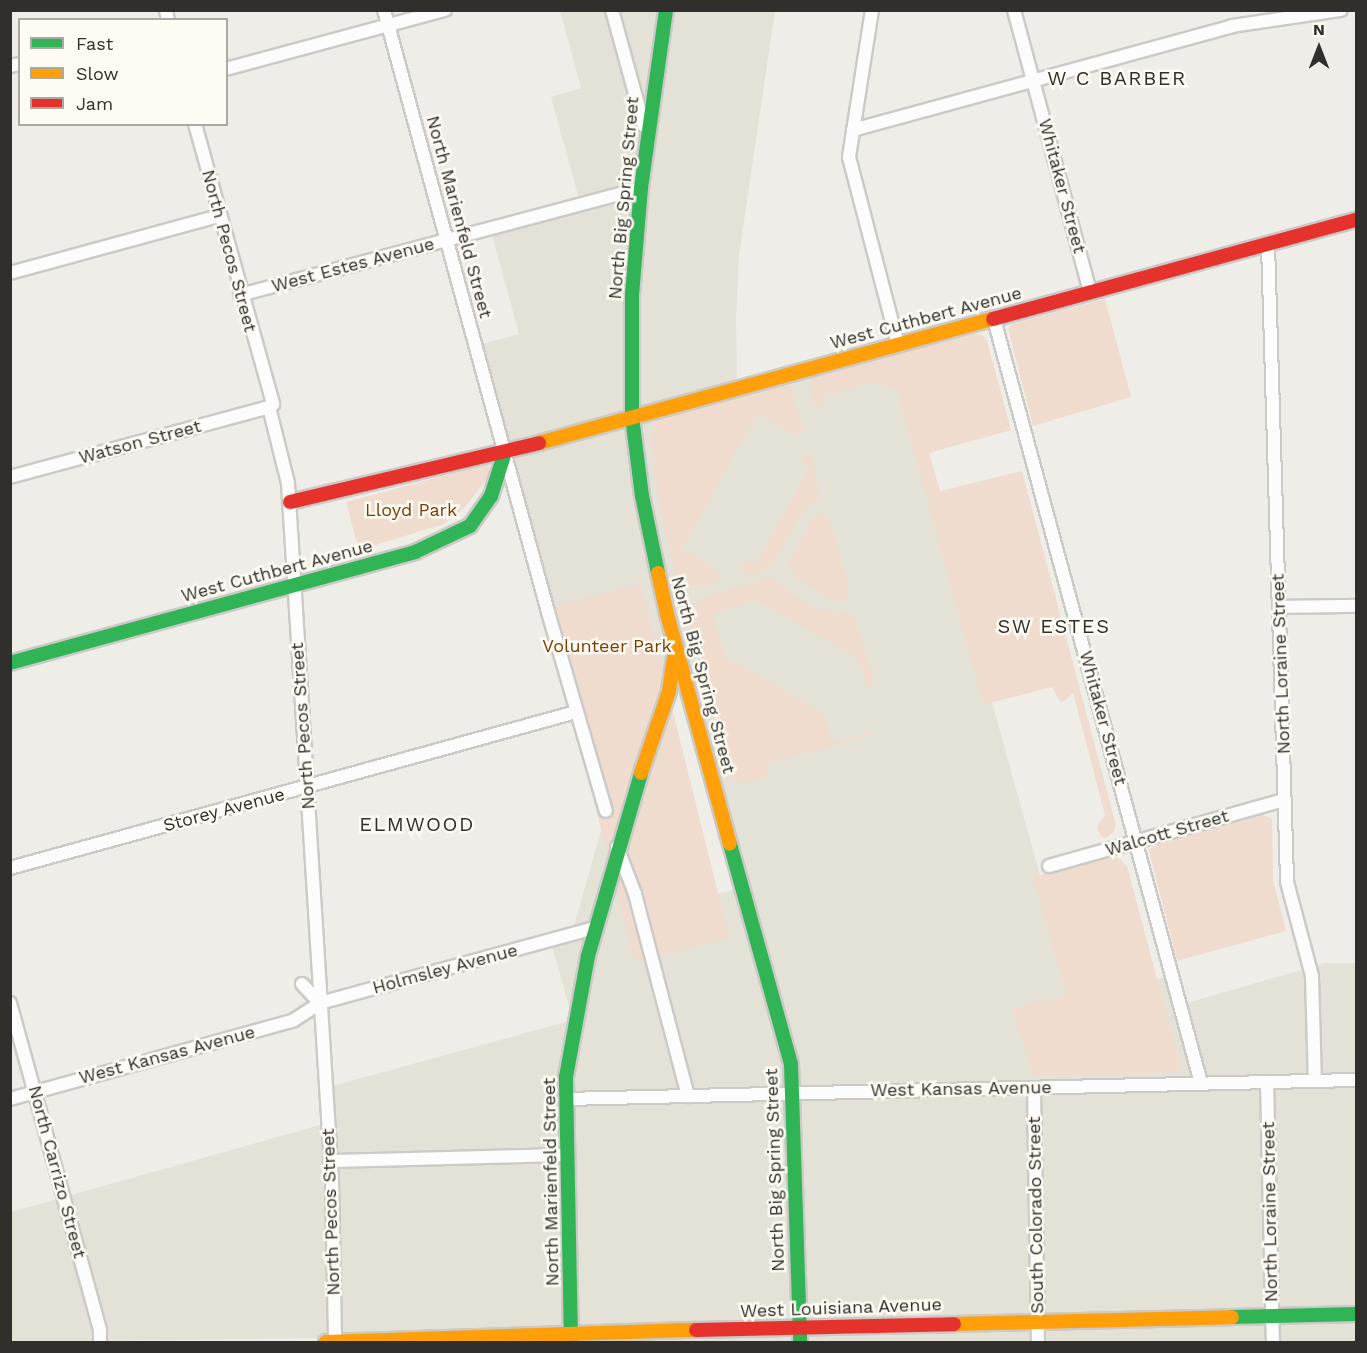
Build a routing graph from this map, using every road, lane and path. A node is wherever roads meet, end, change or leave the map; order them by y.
1 (384, 10) edge
2 (445, 10) edge
3 (612, 10) edge
4 (666, 10) edge
5 (872, 10) edge
6 (1014, 10) edge
7 (1341, 10) edge
8 (388, 26) junction
9 (228, 68) edge
10 (1034, 80) junction
11 (196, 126) edge
12 (853, 130) junction
13 (646, 136) junction
14 (640, 188) junction
15 (218, 216) junction
16 (1356, 220) edge
17 (447, 240) junction
18 (1268, 244) junction
19 (10, 273) edge
20 (1090, 292) junction
21 (240, 295) junction
22 (994, 319) junction
23 (898, 345) junction
24 (269, 407) junction
25 (632, 417) junction
26 (505, 452) junction
27 (10, 477) edge
28 (290, 502) junction
29 (294, 585) junction
30 (1356, 606) edge
31 (1280, 607) junction
32 (675, 647) junction
33 (10, 663) edge
34 (576, 712) junction
35 (307, 788) junction
36 (1284, 800) junction
37 (606, 810) dead end
38 (1136, 841) junction
39 (617, 847) junction
40 (1049, 866) dead end
41 (10, 868) edge
42 (595, 928) junction
43 (302, 984) dead end
44 (10, 1003) edge
45 (320, 1003) junction
46 (1356, 1080) edge
47 (1315, 1081) junction
48 (1267, 1082) junction
49 (1201, 1083) junction
50 (1034, 1088) junction
51 (35, 1092) junction
52 (790, 1094) junction
53 (688, 1096) junction
54 (10, 1099) edge
55 (565, 1099) junction
56 (566, 1155) junction
57 (330, 1161) junction
58 (1356, 1314) edge
59 (1272, 1316) junction
60 (1038, 1321) junction
61 (799, 1328) junction
62 (571, 1338) edge
63 (100, 1342) edge
64 (332, 1342) edge
65 (800, 1342) edge
66 (1038, 1342) edge
67 (1273, 1342) edge

1 - 8 street, North Marienfeld Street
2 - 8 street
3 - 13 street
4 - 13 main road, North Big Spring Street
5 - 12 street
6 - 10 street, Whitaker Street
7 - 10 street
8 - 9 street
8 - 17 street, North Marienfeld Street
10 - 12 street
10 - 20 street, Whitaker Street
11 - 15 street, North Pecos Street
12 - 23 street
13 - 14 main road, North Big Spring Street
14 - 17 street, West Estes Avenue
14 - 25 main road, North Big Spring Street
15 - 19 street
15 - 21 street, North Pecos Street
16 - 18 main road, West Cuthbert Avenue
17 - 21 street, West Estes Avenue
17 - 26 street, North Marienfeld Street
18 - 20 main road, West Cuthbert Avenue
18 - 31 street, North Loraine Street
20 - 22 main road, West Cuthbert Avenue
21 - 24 street, North Pecos Street
22 - 23 main road, West Cuthbert Avenue
22 - 38 street, Whitaker Street
23 - 25 main road, West Cuthbert Avenue
24 - 27 street, Watson Street
24 - 28 street, North Pecos Street
25 - 26 main road, West Cuthbert Avenue
25 - 32 main road, North Big Spring Street
26 - 28 main road, West Cuthbert Avenue
26 - 29 main road, West Cuthbert Avenue
26 - 34 street, North Marienfeld Street
28 - 29 street, North Pecos Street
29 - 33 main road, West Cuthbert Avenue
29 - 35 street, North Pecos Street
30 - 31 street
31 - 36 street, North Loraine Street
32 - 39 main road, North Marienfeld Street
32 - 52 main road, North Big Spring Street
34 - 35 street, Storey Avenue
34 - 37 street, North Marienfeld Street
35 - 41 street, Storey Avenue
35 - 45 street, North Pecos Street
36 - 38 street, Walcott Street
36 - 47 street, North Loraine Street
38 - 40 street, Walcott Street
38 - 49 street, Whitaker Street
39 - 42 main road, North Marienfeld Street
39 - 53 street
42 - 45 street, Holmsley Avenue
42 - 55 main road, North Marienfeld Street
43 - 45 street
44 - 51 street, North Carrizo Street
45 - 51 street, West Kansas Avenue
45 - 57 street, North Pecos Street
46 - 47 street, West Kansas Avenue
47 - 48 street, West Kansas Avenue
48 - 49 street, West Kansas Avenue
48 - 59 street, North Loraine Street
49 - 50 street, West Kansas Avenue
50 - 52 street, West Kansas Avenue
50 - 60 street, South Colorado Street
51 - 54 street, West Kansas Avenue
51 - 63 street, North Carrizo Street
52 - 53 street, West Kansas Avenue
52 - 61 main road, North Big Spring Street
53 - 55 street, West Kansas Avenue
55 - 56 main road, North Marienfeld Street
56 - 57 street
56 - 62 main road, North Marienfeld Street
57 - 64 street, North Pecos Street
58 - 59 main road, West Louisiana Avenue
59 - 60 main road, West Louisiana Avenue
59 - 67 street, North Loraine Street
60 - 61 main road, West Louisiana Avenue
60 - 66 street, South Colorado Street
61 - 62 main road, West Louisiana Avenue
61 - 65 main road, North Big Spring Street
62 - 64 main road, West Louisiana Avenue

